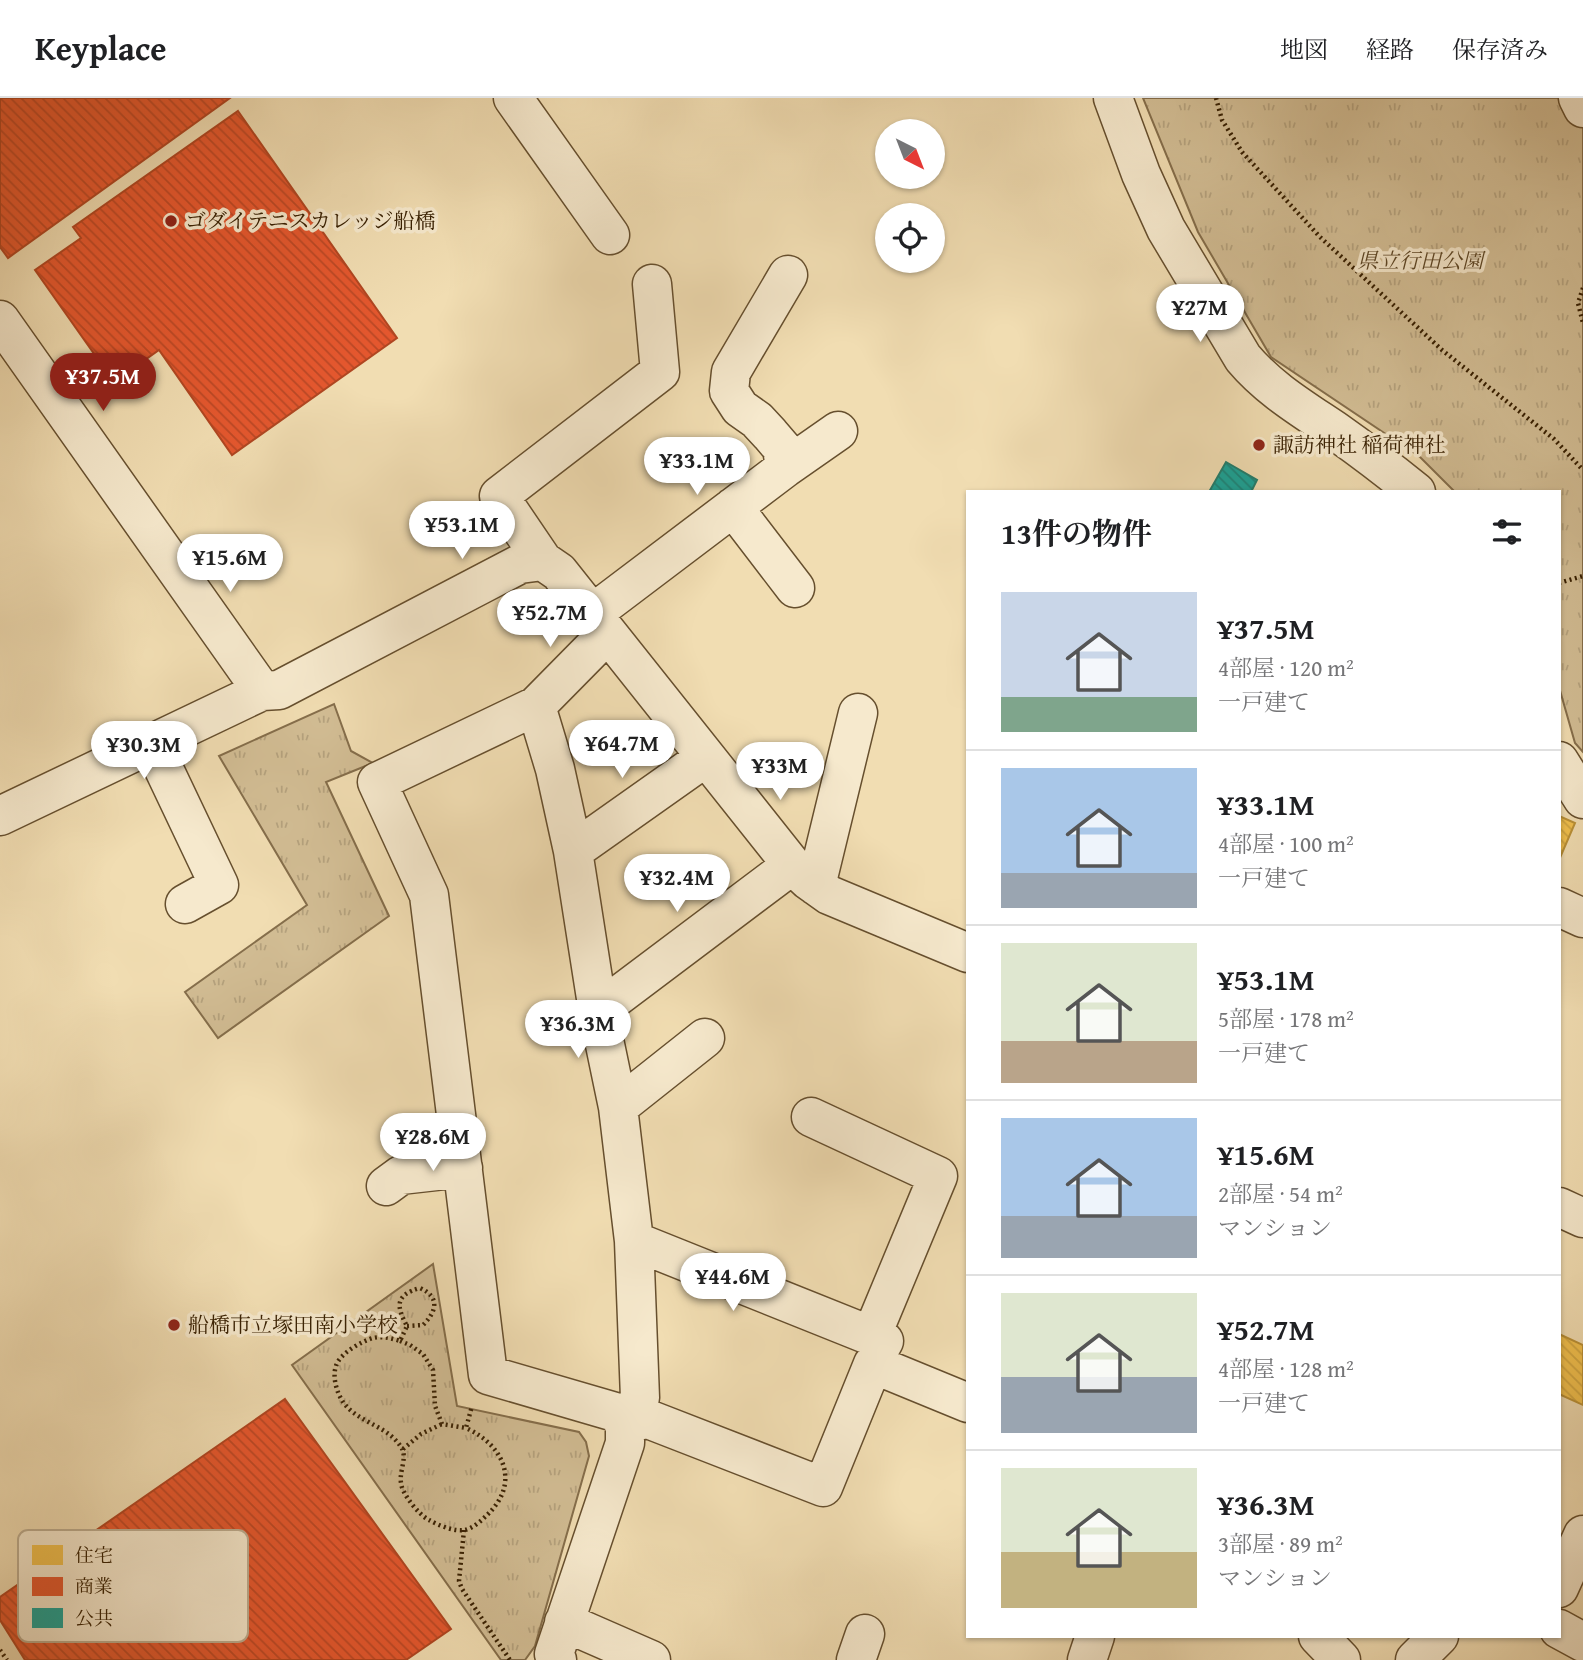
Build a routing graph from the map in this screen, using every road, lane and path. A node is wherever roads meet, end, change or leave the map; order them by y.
1 (513, 98) edge
2 (1113, 98) edge
3 (1216, 98) edge
4 (1578, 98) edge
5 (1583, 108) edge
6 (610, 235) dead end
7 (788, 275) dead end
8 (652, 284) dead end
9 (1583, 288) edge
10 (0, 320) edge
11 (1583, 323) edge
12 (838, 431) dead end
13 (785, 468) junction
14 (1583, 470) edge
15 (1413, 490) edge
16 (733, 507) junction
17 (543, 561) junction
18 (1583, 576) edge
19 (1561, 582) edge
20 (795, 588) dead end
21 (599, 624) junction
22 (262, 691) junction
23 (536, 706) junction
24 (858, 713) dead end
25 (152, 744) junction
26 (706, 757) junction
27 (1561, 764) edge
28 (1583, 799) edge
29 (0, 816) edge
30 (573, 851) junction
31 (804, 875) junction
32 (184, 904) dead end
33 (1561, 908) edge
34 (1583, 918) edge
35 (966, 952) edge
36 (598, 1011) junction
37 (705, 1038) dead end
38 (618, 1107) junction
39 (811, 1117) dead end
40 (463, 1168) junction
41 (386, 1186) dead end
42 (1561, 1208) edge
43 (1583, 1217) edge
44 (634, 1241) junction
45 (407, 1326) junction
46 (400, 1340) junction
47 (872, 1350) junction
48 (473, 1402) dead end
49 (966, 1402) edge
50 (625, 1423) junction
51 (442, 1424) junction
52 (466, 1428) junction
53 (403, 1449) junction
54 (464, 1530) junction
55 (1583, 1535) edge
56 (1561, 1584) edge
57 (564, 1622) junction
58 (1561, 1630) edge
59 (1094, 1638) edge
60 (1320, 1638) edge
61 (1437, 1638) edge
62 (1583, 1642) edge
63 (0, 1650) edge
64 (7, 1660) edge
65 (510, 1660) edge
66 (558, 1660) edge
67 (650, 1660) edge
68 (1087, 1660) edge
69 (1341, 1660) edge
70 (1415, 1660) edge

1 - 6 street
2 - 15 street
3 - 14 path
4 - 5 street
7 - 13 street
8 - 17 street
9 - 11 path
10 - 22 street
12 - 13 street
13 - 16 street
16 - 20 street
16 - 21 street
17 - 21 street
17 - 22 street
18 - 19 path
21 - 23 street
21 - 26 street
22 - 25 street
23 - 30 street
23 - 40 street
24 - 31 street
25 - 29 street
25 - 32 street
26 - 30 street
26 - 31 street
27 - 28 street
30 - 36 street
31 - 35 street
31 - 36 street
33 - 34 street
36 - 38 street
37 - 38 street
38 - 44 street
39 - 47 street
40 - 41 street
40 - 50 street
42 - 43 street
44 - 47 street
44 - 50 street
45 - 45 path
45 - 46 path
46 - 51 path
46 - 53 path
47 - 49 street
47 - 50 street
48 - 52 path
50 - 57 street
51 - 52 path
51 - 53 path
52 - 54 path
53 - 54 path
54 - 65 path
55 - 56 street
57 - 66 street
57 - 67 street
58 - 62 street
59 - 68 street
60 - 69 street
61 - 70 street
63 - 64 path

